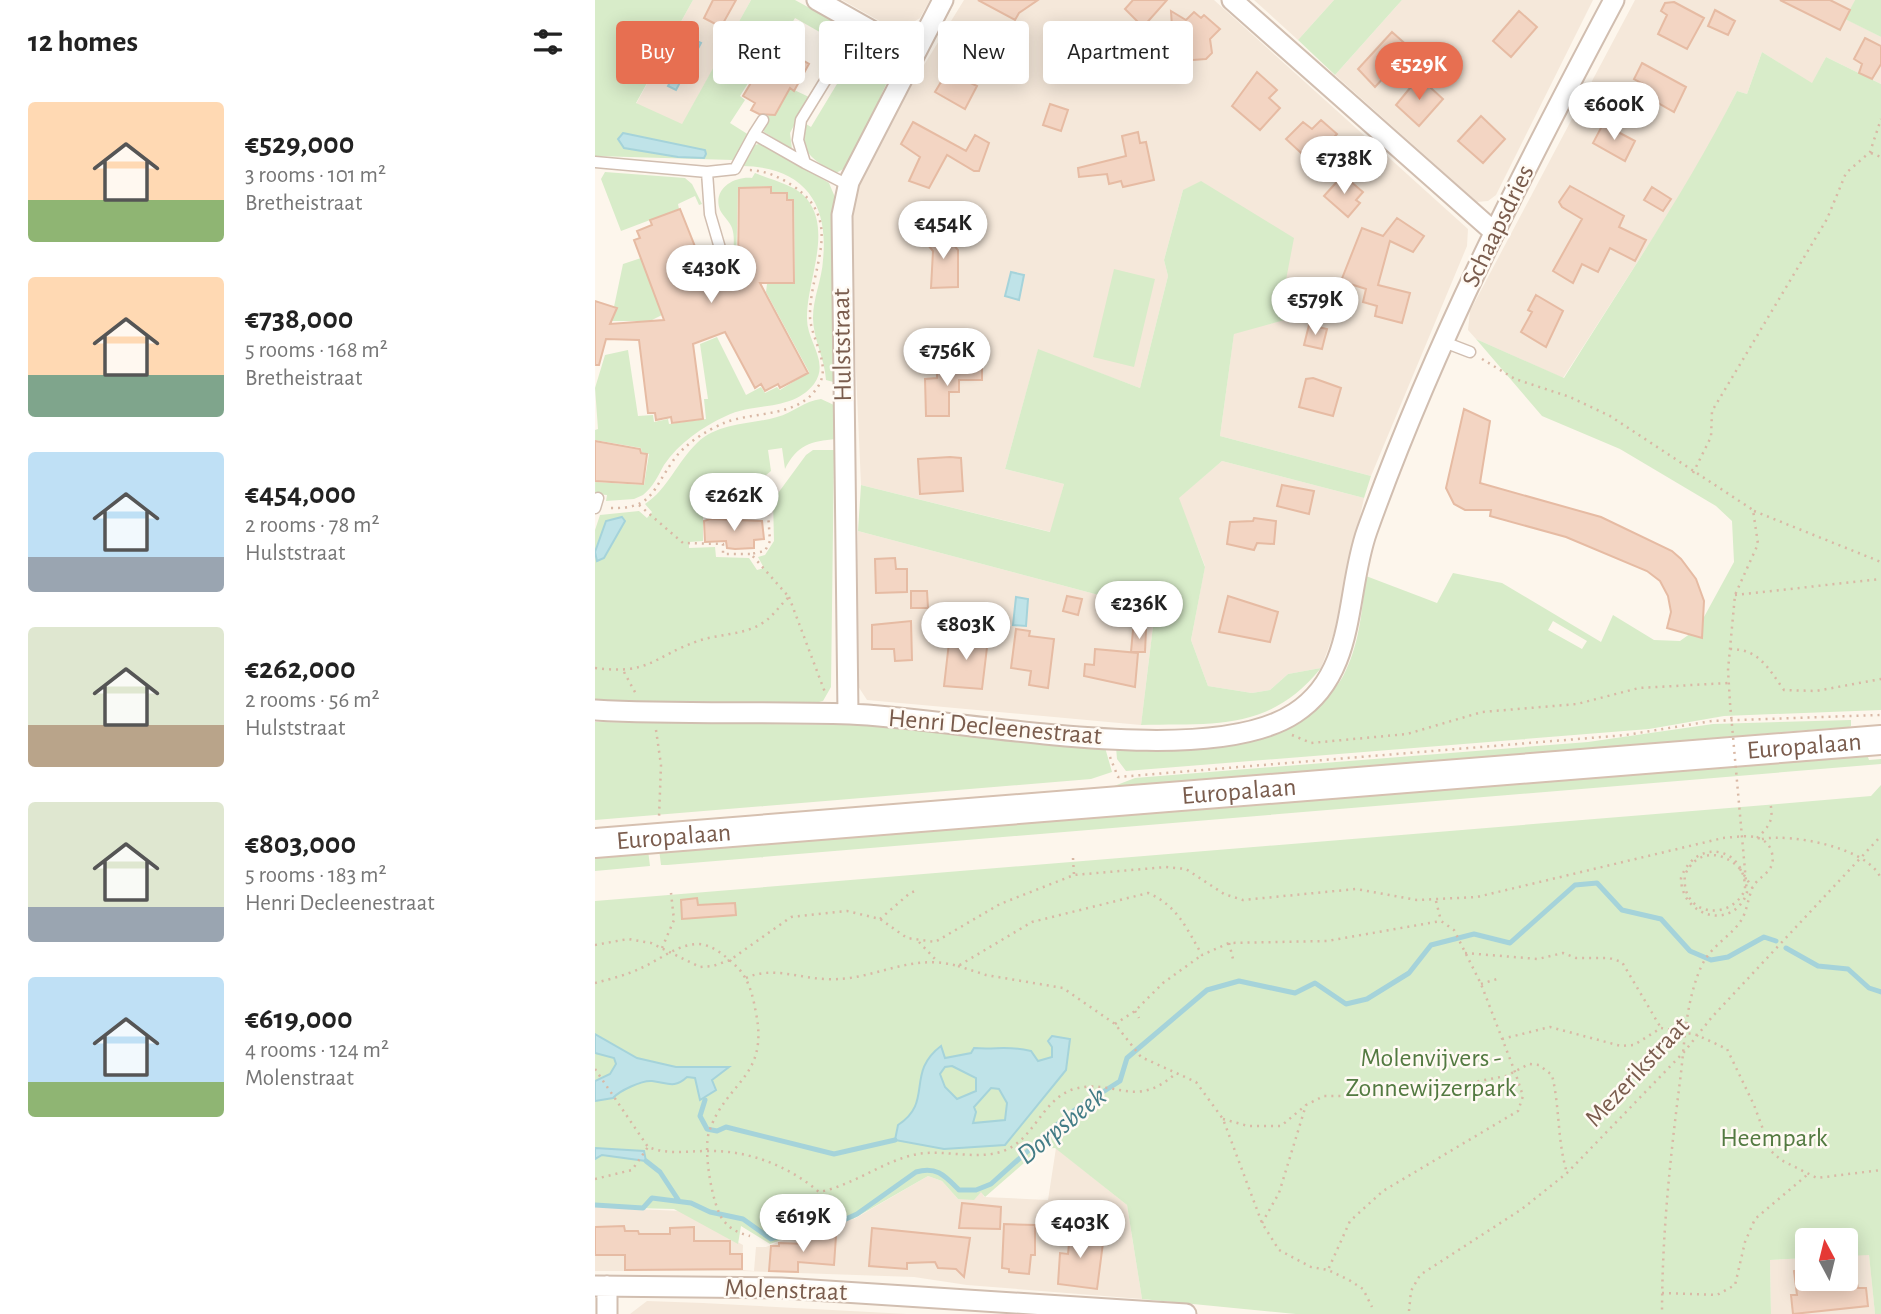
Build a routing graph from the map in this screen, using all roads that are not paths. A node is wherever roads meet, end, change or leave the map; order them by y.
1 (817, 0) edge
2 (943, 0) edge
3 (1232, 0) edge
4 (1614, 0) edge
5 (855, 21) edge
6 (924, 34) edge
7 (823, 84) edge
8 (898, 84) edge
9 (763, 120) dead end
10 (754, 134) junction
11 (595, 162) edge
12 (806, 163) junction
13 (706, 172) junction
14 (848, 185) junction
15 (1493, 230) junction
16 (722, 255) dead end
17 (1444, 342) junction
18 (1470, 352) road end
19 (1346, 635) joint
20 (595, 710) edge
21 (848, 714) junction
22 (1881, 740) edge
23 (595, 843) edge
24 (601, 1286) edge
25 (607, 1314) edge
26 (1187, 1314) edge

1 - 5 street
2 - 6 street, Hulststraat
3 - 15 street
4 - 15 street, Schaapsdries
7 - 12 lane
8 - 14 street, Hulststraat
9 - 10 lane
10 - 12 lane
10 - 13 lane
11 - 13 lane
12 - 14 lane
13 - 16 lane
14 - 21 street, Hulststraat
15 - 17 street, Schaapsdries
17 - 18 lane
17 - 19 street, Schaapsdries
19 - 21 street, Henri Decleenestraat
20 - 21 street, Henri Decleenestraat
22 - 23 main road, Europalaan
24 - 25 street
24 - 26 street, Molenstraat

